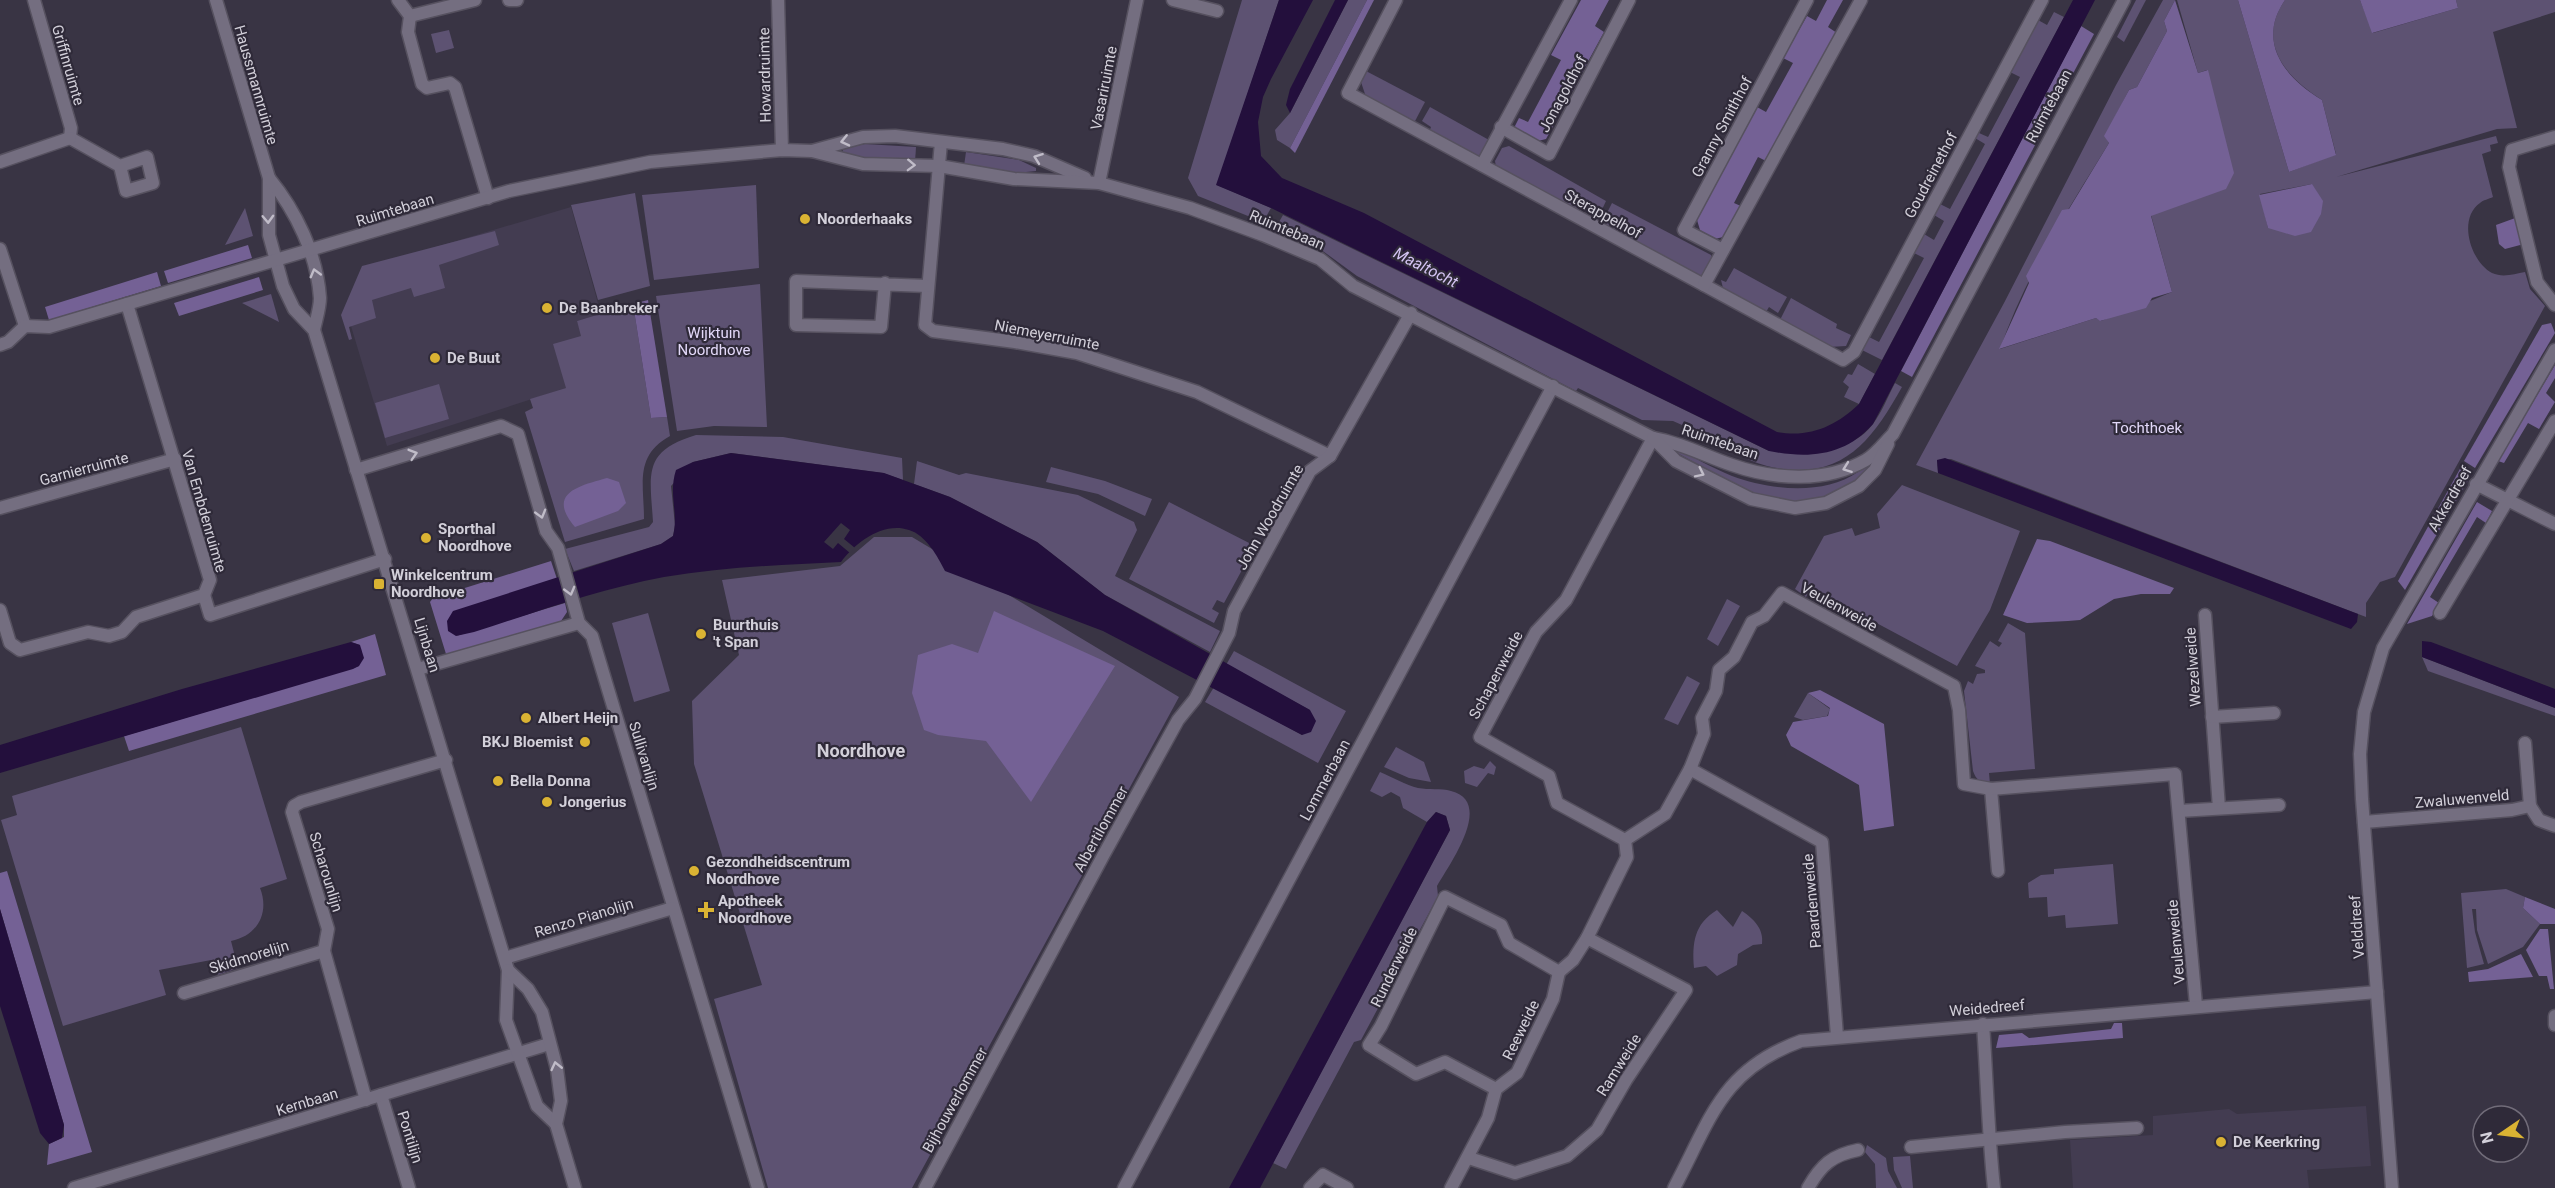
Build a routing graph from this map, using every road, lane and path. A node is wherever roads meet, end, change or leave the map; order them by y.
1 (34, 0) edge
2 (216, 0) edge
3 (398, 0) edge
4 (475, 0) edge
5 (509, 0) edge
6 (517, 0) edge
7 (778, 0) edge
8 (1137, 0) edge
9 (1173, 0) edge
10 (1396, 0) edge
11 (1571, 0) edge
12 (1629, 0) edge
13 (1807, 0) edge
14 (1861, 0) edge
15 (2042, 0) edge
16 (2124, 0) edge
17 (1217, 11) dead end
18 (410, 16) junction
19 (1501, 128) junction
20 (2555, 137) edge
21 (70, 138) junction
22 (941, 142) junction
23 (782, 150) junction
24 (812, 151) junction
25 (0, 162) edge
26 (1482, 165) junction
27 (120, 166) dead end
28 (939, 166) junction
29 (269, 178) junction
30 (1095, 182) junction
31 (488, 198) junction
32 (0, 249) edge
33 (1723, 250) junction
34 (309, 251) junction
35 (275, 260) junction
36 (885, 283) junction
37 (1704, 285) junction
38 (927, 286) junction
39 (127, 304) junction
40 (2555, 305) edge
41 (1411, 313) junction
42 (25, 326) junction
43 (314, 330) junction
44 (0, 345) edge
45 (2555, 350) edge
46 (1843, 360) joint
47 (1552, 386) junction
48 (2555, 421) edge
49 (1893, 434) junction
50 (1653, 438) junction
51 (1330, 456) junction
52 (175, 459) junction
53 (356, 470) junction
54 (2476, 484) junction
55 (2507, 501) junction
56 (0, 508) edge
57 (2555, 524) edge
58 (385, 559) junction
59 (204, 595) junction
60 (0, 610) edge
61 (2440, 614) dead end
62 (2205, 615) dead end
63 (579, 623) junction
64 (1221, 649) joint
65 (2376, 665) joint
66 (418, 669) junction
67 (2274, 713) dead end
68 (2212, 717) junction
69 (2525, 743) dead end
70 (446, 760) junction
71 (1690, 769) junction
72 (1991, 789) junction
73 (2279, 805) dead end
74 (2530, 806) junction
75 (2219, 808) junction
76 (2179, 811) junction
77 (2364, 822) junction
78 (2555, 826) edge
79 (1625, 840) junction
80 (1998, 871) dead end
81 (673, 908) junction
82 (1587, 938) junction
83 (324, 951) junction
84 (506, 964) junction
85 (1558, 972) junction
86 (2377, 992) junction
87 (184, 993) dead end
88 (2196, 1005) junction
89 (2555, 1016) edge
90 (1983, 1024) junction
91 (2555, 1025) edge
92 (1012, 1027) joint
93 (1837, 1036) junction
94 (549, 1044) junction
95 (517, 1054) junction
96 (1496, 1089) junction
97 (381, 1095) junction
98 (366, 1100) junction
99 (556, 1124) junction
100 (2137, 1128) dead end
101 (1989, 1141) junction
102 (1911, 1147) dead end
103 (1858, 1150) dead end
104 (1468, 1158) junction
105 (111, 1183) edge
106 (1677, 1187) edge
107 (74, 1188) edge
108 (410, 1188) edge
109 (575, 1188) edge
110 (758, 1188) edge
111 (925, 1188) edge
112 (1124, 1188) edge
113 (1310, 1188) edge
114 (1347, 1188) edge
115 (1450, 1188) edge
116 (1808, 1188) edge
117 (1994, 1188) edge
118 (2392, 1188) edge

1 - 21 street, Griffinruimte
2 - 29 street, Haussmannruimte
3 - 18 street
4 - 18 street
5 - 6 street
7 - 23 street, Howardruimte
8 - 30 street, Vasariruimte
9 - 17 street
10 - 26 street, Sterappelhof
11 - 19 street
12 - 19 street, Jonagoldhof
13 - 33 street, Granny Smithhof
14 - 33 street
15 - 46 street, Goudreinethof
16 - 49 street, Ruimtebaan
18 - 31 street
19 - 26 street
20 - 40 street
21 - 25 street
21 - 27 street
22 -> 24 street, Ruimtebaan
22 - 28 street, Niemeyerruimte
30 -> 22 street, Ruimtebaan
23 - 24 street, Ruimtebaan
23 - 31 street, Ruimtebaan
24 -> 28 street, Ruimtebaan
26 - 37 street, Sterappelhof
28 - 30 street, Ruimtebaan
28 - 38 street, Niemeyerruimte
29 - 34 street, Lijnbaan
29 -> 35 street, Lijnbaan
30 - 41 street, Ruimtebaan
31 - 34 street, Ruimtebaan
32 - 42 street
33 - 37 street
34 - 35 street, Ruimtebaan
43 -> 34 street, Lijnbaan
35 - 39 street, Ruimtebaan
35 - 43 street, Lijnbaan
36 - 36 street
36 - 38 street
37 - 46 street, Sterappelhof
38 - 51 street, Niemeyerruimte
39 - 42 street, Ruimtebaan
39 - 52 street, Van Embdenruimte
41 - 47 street, Ruimtebaan
41 - 51 street, John Woodruimte
42 - 44 street
43 - 53 street, Lijnbaan
45 - 54 street, Akkerdreef
47 - 50 street, Ruimtebaan
47 - 112 street, Lommerbaan
48 - 55 street
49 -> 50 street, Ruimtebaan
50 -> 49 street
50 - 79 street, Schapenweide
51 - 64 street, John Woodruimte
52 - 56 street, Garnierruimte
52 - 59 street, Van Embdenruimte
53 - 58 street, Lijnbaan
53 -> 63 street, Sullivanlijn
54 - 55 street
54 - 65 street, Akkerdreef
55 - 57 street
55 - 61 street
58 - 59 street
58 - 66 street, Lijnbaan
59 - 60 street, Van Embdenruimte
62 - 68 street, Wezelweide
63 - 66 street
63 - 81 street, Sullivanlijn
64 - 92 street, Albertilommer
65 - 77 street, Velddreef
66 - 70 street, Lijnbaan
67 - 68 street
68 - 75 street, Wezelweide
69 - 74 street
70 - 83 street, Scharounlijn
70 - 84 street, Lijnbaan
71 - 72 street, Veulenweide
71 - 79 street
71 - 93 street, Paardenweide
72 - 76 street, Veulenweide
72 - 80 street
73 - 75 street
74 - 77 street, Zwaluwenveld
74 - 78 street, Zwaluwenveld
75 - 76 street
76 - 88 street, Veulenweide
77 - 86 street, Velddreef
79 - 82 street
81 - 84 street, Renzo Pianolijn
81 - 110 street, Sullivanlijn
82 - 85 street
82 - 104 street, Ramweide
83 - 87 street, Skidmorelijn
83 - 98 street, Scharounlijn
84 - 94 street, Lijnbaan
84 - 95 street, Lijnbaan
85 - 96 street, Reeweide
85 - 96 street, Runderweide
86 - 88 street, Weidedreef
86 - 118 street, Velddreef
88 - 90 street, Weidedreef
89 - 91 street
90 - 93 street, Weidedreef
90 - 101 street
92 - 111 street, Bijhouwerlommer
93 - 106 street, Weidedreef
94 - 95 street, Kernbaan
99 -> 94 street, Lijnbaan
95 - 97 street, Kernbaan
95 - 99 street, Lijnbaan
96 - 104 street
97 - 98 street, Kernbaan
97 - 108 street, Pontilijn
98 - 105 street, Kernbaan
99 - 109 street, Lijnbaan
100 - 101 street
101 - 102 street
101 - 117 street
103 - 116 street
104 - 115 street
105 - 107 street, Kernbaan
113 - 114 street

